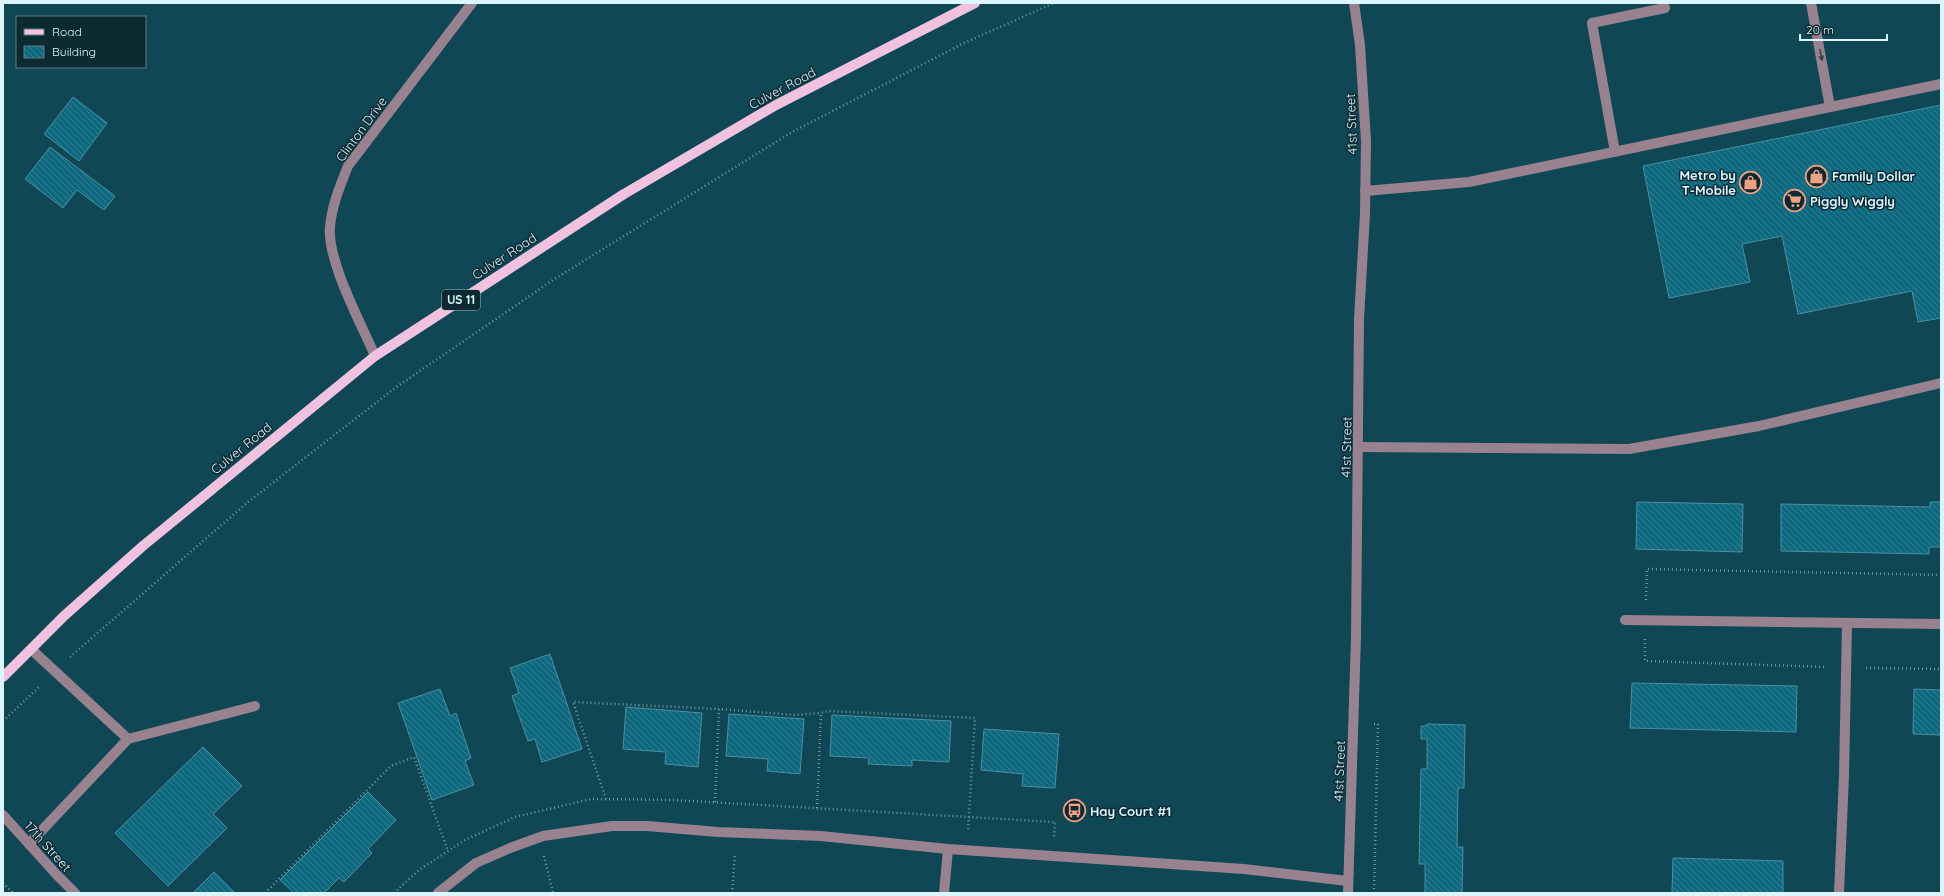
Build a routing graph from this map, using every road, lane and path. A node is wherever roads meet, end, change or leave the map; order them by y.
1 (472, 3) edge
2 (975, 3) edge
3 (1054, 3) edge
4 (1354, 3) edge
5 (1664, 3) edge
6 (1811, 3) edge
7 (1941, 84) edge
8 (1830, 107) junction
9 (1615, 152) junction
10 (1365, 191) junction
11 (375, 356) junction
12 (1941, 384) edge
13 (1359, 447) junction
14 (1625, 620) dead end
15 (1847, 623) junction
16 (1941, 624) edge
17 (32, 650) junction
18 (54, 672) junction
19 (3, 677) edge
20 (255, 706) dead end
21 (719, 709) junction
22 (821, 713) junction
23 (3, 721) edge
24 (1353, 722) junction
25 (128, 739) junction
26 (606, 799) dead end
27 (715, 802) dead end
28 (816, 808) dead end
29 (3, 815) edge
30 (29, 844) junction
31 (948, 849) junction
32 (967, 850) junction
33 (448, 851) dead end
34 (1348, 881) junction
35 (3, 883) edge
36 (13, 893) edge
37 (75, 893) edge
38 (265, 893) edge
39 (438, 893) edge
40 (944, 893) edge
41 (1348, 893) edge
42 (1374, 893) edge
43 (1839, 893) edge

1 - 11 street, Clinton Drive
2 - 11 main road, Culver Road / US 11
3 - 18 path
4 - 10 street, 41st Street
5 - 9 street
6 -> 8 street
7 - 8 street
8 - 9 street
9 - 10 street
10 - 13 street, 41st Street
11 - 17 main road, Culver Road / US 11
12 - 13 street
13 - 24 street, 41st Street
14 - 15 street
15 - 16 street
15 - 43 street
17 - 18 street
17 - 19 main road, Culver Road / US 11
18 - 23 path
18 - 25 street
20 - 25 street
21 - 22 path
21 - 26 path
21 - 27 path
22 - 28 path
22 - 32 path
24 - 34 street, 41st Street
24 - 42 path
25 - 30 street
29 - 30 street, 17th Street
30 - 37 street, 17th Street
31 - 32 street
31 - 39 street
31 - 40 street
32 - 34 street
33 - 38 path
34 - 41 street, 41st Street
35 - 36 path

